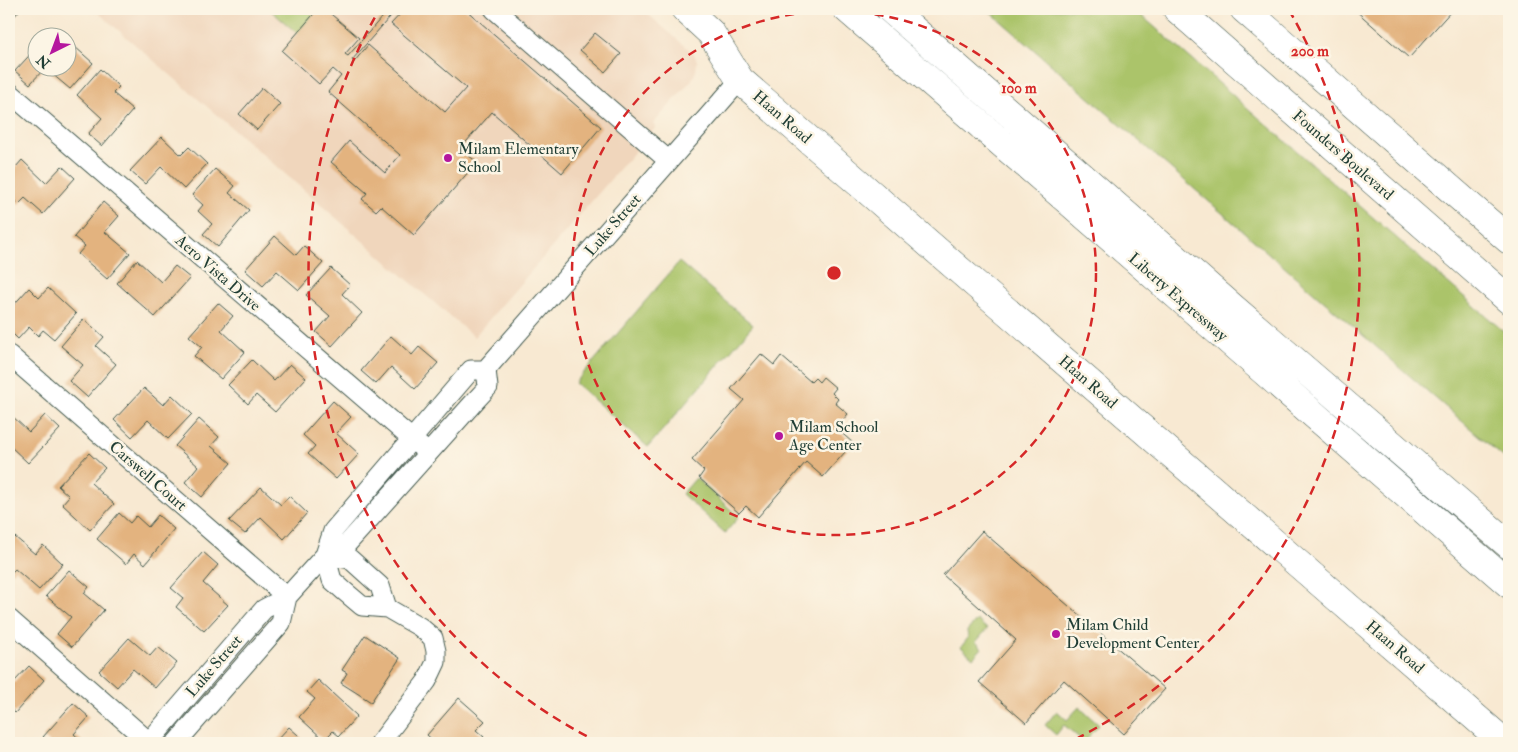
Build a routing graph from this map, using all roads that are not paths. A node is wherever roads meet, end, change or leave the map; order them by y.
1 (494, 9) edge
2 (685, 9) edge
3 (847, 9) edge
4 (890, 9) edge
5 (1178, 9) edge
6 (1244, 9) edge
7 (740, 80) junction
8 (9, 92) edge
9 (669, 161) junction
10 (1509, 240) edge
11 (1509, 300) edge
12 (9, 355) edge
13 (486, 370) junction
14 (411, 439) junction
15 (428, 453) junction
16 (1509, 545) edge
17 (325, 555) junction
18 (1509, 584) edge
19 (287, 597) junction
20 (387, 608) junction
21 (9, 619) edge
22 (149, 742) edge
23 (176, 743) edge
24 (380, 743) edge
25 (1506, 743) edge

1 - 9 street
2 - 7 main road, Haan Road
3 - 18 main road, Liberty Expressway
4 - 16 main road, Liberty Expressway
5 - 11 main road, Founders Boulevard
6 - 10 main road
7 - 9 street, Luke Street
7 - 25 main road, Haan Road
8 - 14 street, Aero Vista Drive
9 - 13 street, Luke Street
12 - 19 street, Carswell Court
13 - 14 street, Luke Street
13 - 15 street, Luke Street
14 - 15 street, Aero Vista Drive
14 - 17 street, Luke Street
15 - 17 street, Luke Street
17 - 19 street, Luke Street
17 - 20 street
17 - 20 street
19 - 22 street, Luke Street
19 - 23 street, Luke Street
20 - 24 street
21 - 22 street

